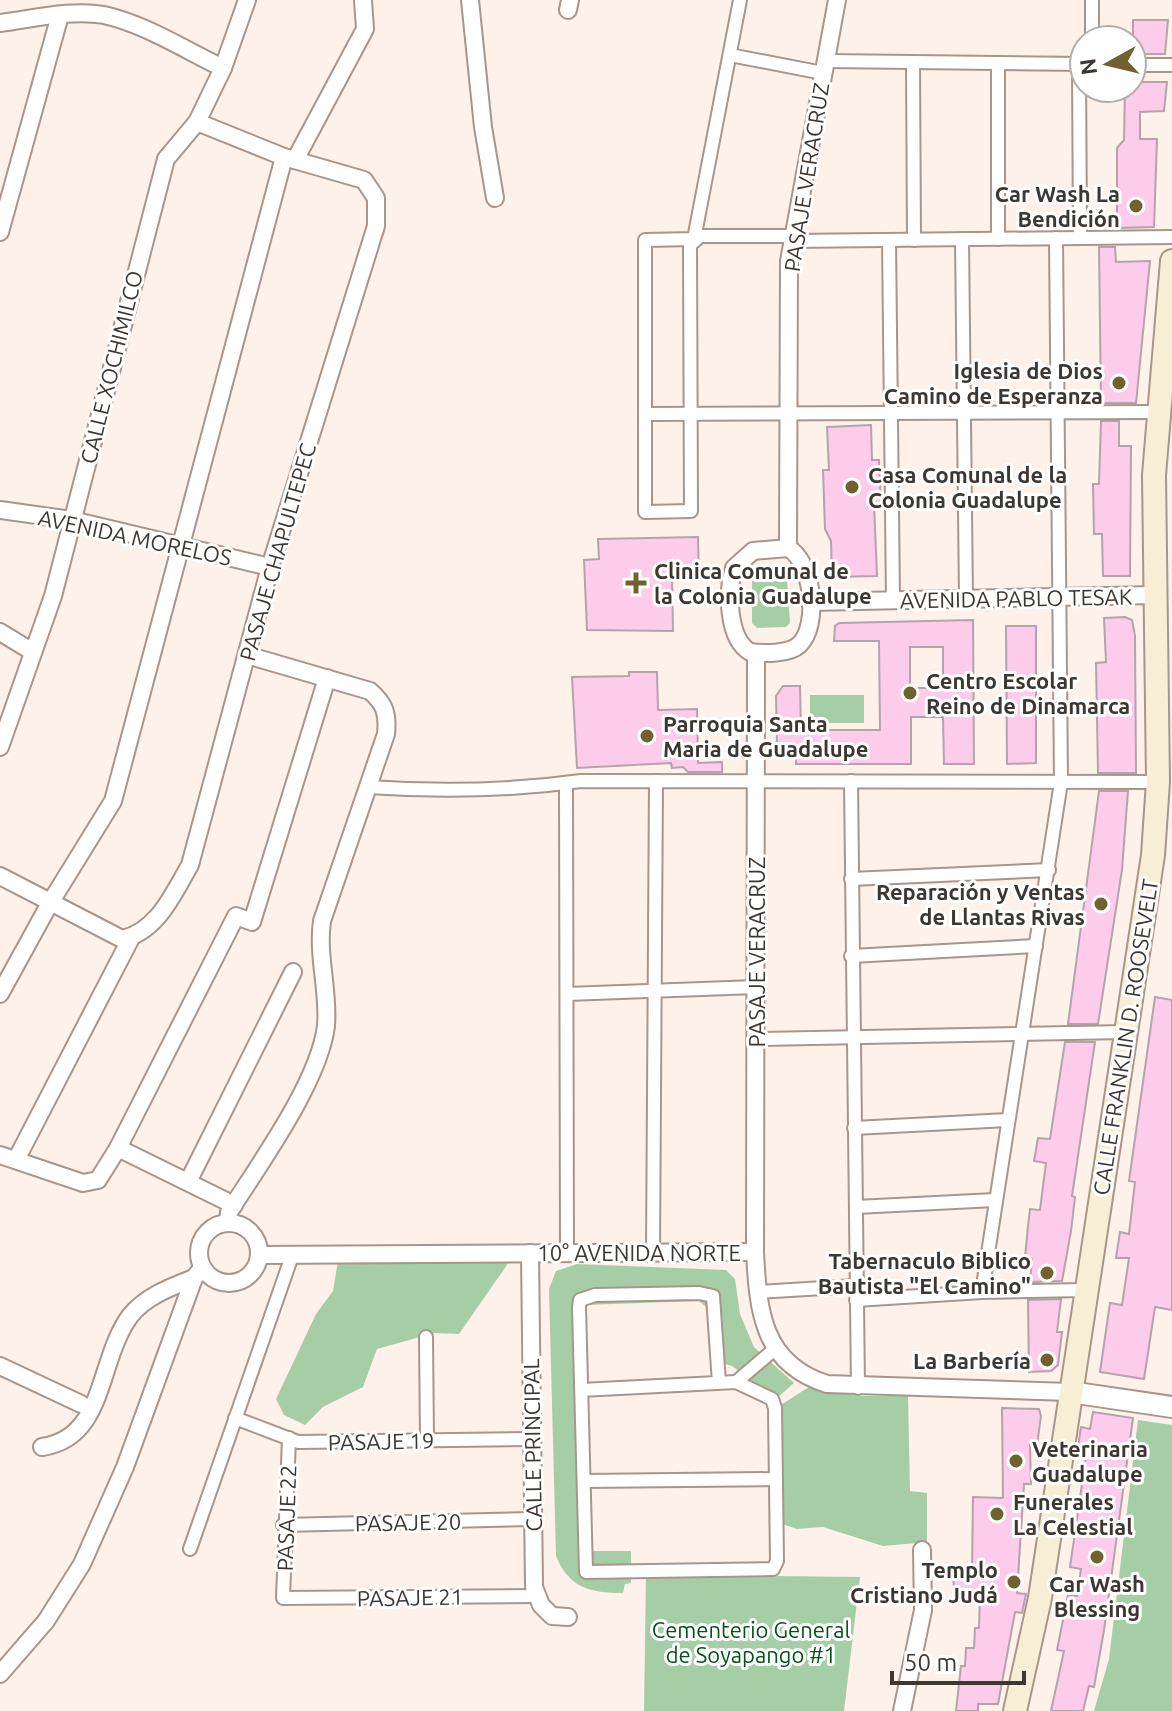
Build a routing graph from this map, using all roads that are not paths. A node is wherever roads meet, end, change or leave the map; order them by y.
1 (247, 0) edge
2 (363, 0) edge
3 (470, 0) edge
4 (740, 0) edge
5 (837, 0) edge
6 (1092, 0) edge
7 (60, 15) junction
8 (0, 23) edge
9 (1092, 24) edge
10 (730, 55) junction
11 (913, 62) junction
12 (998, 63) junction
13 (1068, 64) edge
14 (1148, 65) edge
15 (1172, 65) edge
16 (824, 67) junction
17 (223, 68) junction
18 (1081, 104) edge
19 (197, 122) junction
20 (290, 158) junction
21 (495, 198) dead end
22 (0, 232) edge
23 (1172, 237) edge
24 (792, 238) junction
25 (1056, 238) junction
26 (1080, 238) junction
27 (694, 239) junction
28 (962, 239) junction
29 (998, 239) junction
30 (889, 240) junction
31 (914, 240) junction
32 (1172, 261) edge
33 (1159, 412) junction
34 (690, 413) junction
35 (964, 413) junction
36 (1057, 413) junction
37 (645, 414) junction
38 (890, 414) junction
39 (788, 415) junction
40 (0, 510) edge
41 (72, 520) junction
42 (181, 546) junction
43 (788, 548) junction
44 (270, 567) junction
45 (1164, 591) edge
46 (1060, 597) junction
47 (966, 599) junction
48 (893, 600) junction
49 (810, 602) junction
50 (0, 632) edge
51 (33, 652) junction
52 (756, 653) junction
53 (247, 655) junction
54 (327, 678) junction
55 (0, 746) edge
56 (756, 780) junction
57 (656, 781) junction
58 (851, 781) junction
59 (1061, 782) junction
60 (1158, 782) junction
61 (566, 783) junction
62 (368, 787) junction
63 (1049, 870) junction
64 (0, 876) edge
65 (851, 879) junction
66 (50, 903) junction
67 (131, 938) junction
68 (1036, 946) junction
69 (851, 956) junction
70 (293, 972) dead end
71 (756, 987) junction
72 (652, 990) junction
73 (0, 994) edge
74 (567, 994) junction
75 (1126, 1032) junction
76 (1022, 1034) junction
77 (852, 1037) junction
78 (756, 1039) junction
79 (1008, 1120) junction
80 (854, 1128) junction
81 (118, 1148) junction
82 (8, 1158) edge
83 (188, 1182) junction
84 (995, 1200) junction
85 (234, 1205) junction
86 (856, 1207) junction
87 (228, 1222) junction
88 (755, 1252) junction
89 (293, 1253) junction
90 (530, 1253) junction
91 (567, 1253) junction
92 (653, 1253) junction
93 (260, 1255) junction
94 (198, 1273) junction
95 (856, 1286) junction
96 (1085, 1290) junction
97 (757, 1292) junction
98 (982, 1292) junction
99 (856, 1300) junction
100 (426, 1337) dead end
101 (776, 1348) junction
102 (0, 1366) edge
103 (736, 1382) junction
104 (719, 1383) junction
105 (858, 1388) junction
106 (581, 1390) junction
107 (1070, 1392) junction
108 (81, 1404) dead end
109 (1172, 1407) edge
110 (235, 1418) junction
111 (289, 1438) junction
112 (532, 1439) junction
113 (427, 1441) junction
114 (42, 1447) dead end
115 (776, 1479) junction
116 (584, 1481) junction
117 (532, 1519) junction
118 (283, 1525) junction
119 (190, 1549) dead end
120 (922, 1550) dead end
121 (536, 1596) junction
122 (283, 1598) joint
123 (568, 1617) dead end
124 (0, 1674) edge
125 (902, 1711) edge
126 (1015, 1711) edge

1 - 17 street, CALLE XOCHIMILCO
2 - 20 street
3 - 21 street
4 - 10 street
5 - 16 street, PASAJE VERACRUZ
6 - 9 street
7 - 8 street
7 - 17 street
7 - 22 street
10 - 16 street
10 - 27 street
11 - 12 street
11 - 16 street
11 - 31 street
12 - 13 street
12 - 29 street
14 - 15 street
16 - 24 street, PASAJE VERACRUZ
17 - 19 street, CALLE XOCHIMILCO
18 - 26 street
19 - 20 street, PASAJE CHAPULTEPEC
19 - 41 street, CALLE XOCHIMILCO
20 - 42 street
20 - 44 street, PASAJE CHAPULTEPEC
23 - 26 street
24 - 27 street
24 - 30 street
24 - 39 street, PASAJE VERACRUZ
25 - 26 street
25 - 29 street
25 - 36 street
27 - 34 street
27 - 37 street
28 - 29 street
28 - 31 street
28 - 35 street
30 - 31 street
30 - 38 street
32 - 33 main road, CALLE FRANKLIN D. ROOSEVELT
33 - 36 street
33 - 45 main road, CALLE FRANKLIN D. ROOSEVELT
34 - 37 street
34 - 37 street
34 - 39 street
35 - 36 street
35 - 38 street
35 - 47 street
36 - 46 street
38 - 39 street
38 - 48 street
39 - 43 street, PASAJE VERACRUZ
40 - 41 street, AVENIDA MORELOS
41 - 42 street, AVENIDA MORELOS
41 - 51 street, CALLE XOCHIMILCO
42 - 44 street, AVENIDA MORELOS
42 - 66 street
43 - 49 street
43 - 52 street
44 - 53 street, PASAJE CHAPULTEPEC
45 - 46 street, AVENIDA PABLO TESAK
45 - 60 main road, CALLE FRANKLIN D. ROOSEVELT
46 - 47 street, AVENIDA PABLO TESAK
46 - 59 street
47 - 48 street, AVENIDA PABLO TESAK
48 - 49 street, AVENIDA PABLO TESAK
49 - 52 street
50 - 51 street
51 - 55 street, CALLE XOCHIMILCO
52 - 56 street, PASAJE VERACRUZ
53 - 54 street
53 - 67 street, PASAJE CHAPULTEPEC
54 - 62 street
54 - 81 street
56 - 57 street
56 - 58 street
56 - 71 street, PASAJE VERACRUZ
57 - 61 street
57 - 72 street
58 - 59 street
58 - 65 street
59 - 60 street
59 - 63 street
60 - 75 main road, CALLE FRANKLIN D. ROOSEVELT
61 - 62 street
61 - 74 street
62 - 85 street
63 - 65 street
63 - 68 street
64 - 66 street
65 - 69 street
66 - 67 street
66 - 73 street
67 - 82 street
68 - 69 street
68 - 76 street
69 - 77 street
70 - 83 street
71 - 72 street
71 - 78 street, PASAJE VERACRUZ
72 - 74 street
72 - 92 street
74 - 91 street
75 - 76 street
75 - 96 main road, CALLE FRANKLIN D. ROOSEVELT
76 - 77 street
76 - 79 street
77 - 78 street
77 - 80 street
78 - 88 street, PASAJE VERACRUZ
79 - 80 street
79 - 84 street
80 - 86 street
81 - 82 street
81 - 83 street
83 - 85 street
84 - 86 street
84 - 98 street
85 - 87 street
86 - 95 street
87 - 93 street
87 - 94 street
88 - 92 street, 10° AVENIDA NORTE
88 - 97 street, 10° AVENIDA NORTE
89 - 90 street, 10° AVENIDA NORTE
89 - 93 street, 10° AVENIDA NORTE
89 - 110 street
90 - 91 street, 10° AVENIDA NORTE
90 - 112 street, CALLE PRINCIPAL
91 - 92 street, 10° AVENIDA NORTE
93 - 94 street
94 - 114 street
94 - 124 street
95 - 97 street
95 - 99 street
96 - 98 street
96 - 107 main road, CALLE FRANKLIN D. ROOSEVELT
97 - 101 street, 10° AVENIDA NORTE
98 - 99 street
99 - 105 street
100 - 113 street
101 - 103 street
101 - 105 street, 10° AVENIDA NORTE
102 - 108 street
103 - 104 street
103 - 115 street
104 - 106 street
104 - 106 street
105 - 107 street, 10° AVENIDA NORTE
106 - 116 street
107 - 109 street
107 - 126 main road, CALLE FRANKLIN D. ROOSEVELT
110 - 111 street, PASAJE 19
110 - 119 street
111 - 113 street, PASAJE 19
111 - 118 street, PASAJE 22
112 - 113 street, PASAJE 19
112 - 117 street, CALLE PRINCIPAL
115 - 116 street
115 - 116 street
117 - 118 street, PASAJE 20
117 - 121 street, CALLE PRINCIPAL
118 - 122 street, PASAJE 22
120 - 125 street
121 - 122 street, PASAJE 21
121 - 123 street

